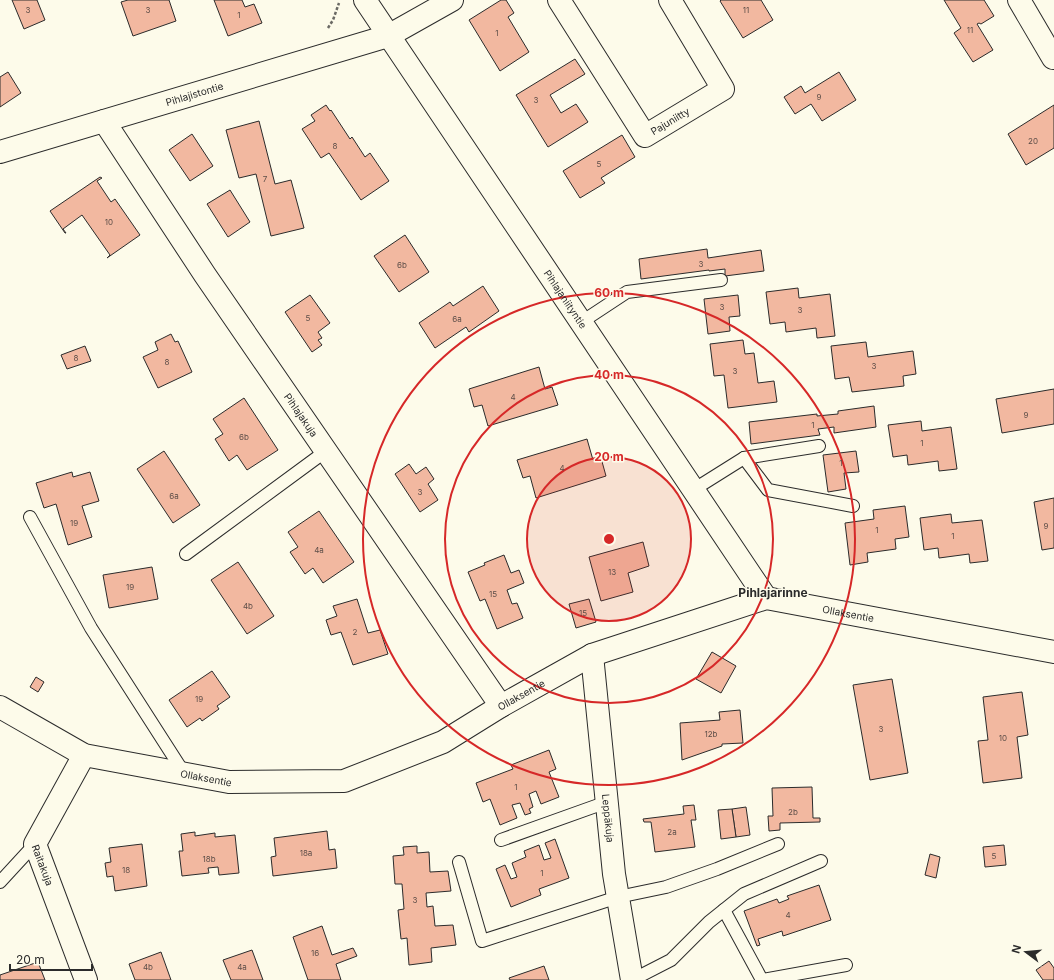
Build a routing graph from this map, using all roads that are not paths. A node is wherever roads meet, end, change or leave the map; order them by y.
1 (365, 0) edge
2 (452, 0) edge
3 (559, 0) edge
4 (670, 0) edge
5 (1019, 0) edge
6 (388, 36) junction
7 (1053, 58) edge
8 (104, 121) junction
9 (0, 152) edge
10 (721, 280) dead end
11 (580, 322) junction
12 (819, 446) dead end
13 (326, 451) junction
14 (744, 458) junction
15 (693, 490) junction
16 (854, 506) dead end
17 (30, 517) dead end
18 (186, 554) dead end
19 (766, 598) junction
20 (1054, 652) edge
21 (592, 655) junction
22 (501, 706) junction
23 (0, 707) edge
24 (84, 755) junction
25 (184, 773) junction
26 (606, 802) junction
27 (501, 840) dead end
28 (35, 844) junction
29 (778, 844) dead end
30 (821, 861) dead end
31 (459, 862) dead end
32 (0, 882) edge
33 (618, 897) junction
34 (724, 910) junction
35 (846, 965) dead end
36 (86, 980) edge
37 (632, 980) edge
38 (762, 980) edge

1 - 6 street, Pihlajaniityntie
2 - 6 street, Pihlajistontie
3 - 4 street, Pajuniitty
5 - 7 street
6 - 8 street, Pihlajistontie
6 - 11 street, Pihlajaniityntie
8 - 9 street, Pihlajistontie
8 - 13 street, Pihlajakuja
10 - 11 lane
11 - 15 street, Pihlajaniityntie
12 - 14 lane
13 - 18 lane
13 - 22 street, Pihlajakuja
14 - 15 lane
14 - 16 lane
15 - 19 street, Pihlajaniityntie
17 - 25 lane
19 - 20 street, Ollaksentie
19 - 21 street, Ollaksentie
21 - 22 street, Ollaksentie
21 - 26 street, Leppäkuja
22 - 25 street, Ollaksentie
23 - 24 street, Ollaksentie
24 - 25 street, Ollaksentie
24 - 28 street, Raitakuja
26 - 27 lane
26 - 33 street, Leppäkuja
28 - 32 lane
28 - 36 street, Raitakuja
29 - 33 lane
30 - 34 lane
31 - 33 lane
33 - 37 street, Leppäkuja
34 - 37 lane
34 - 38 lane
35 - 38 lane

